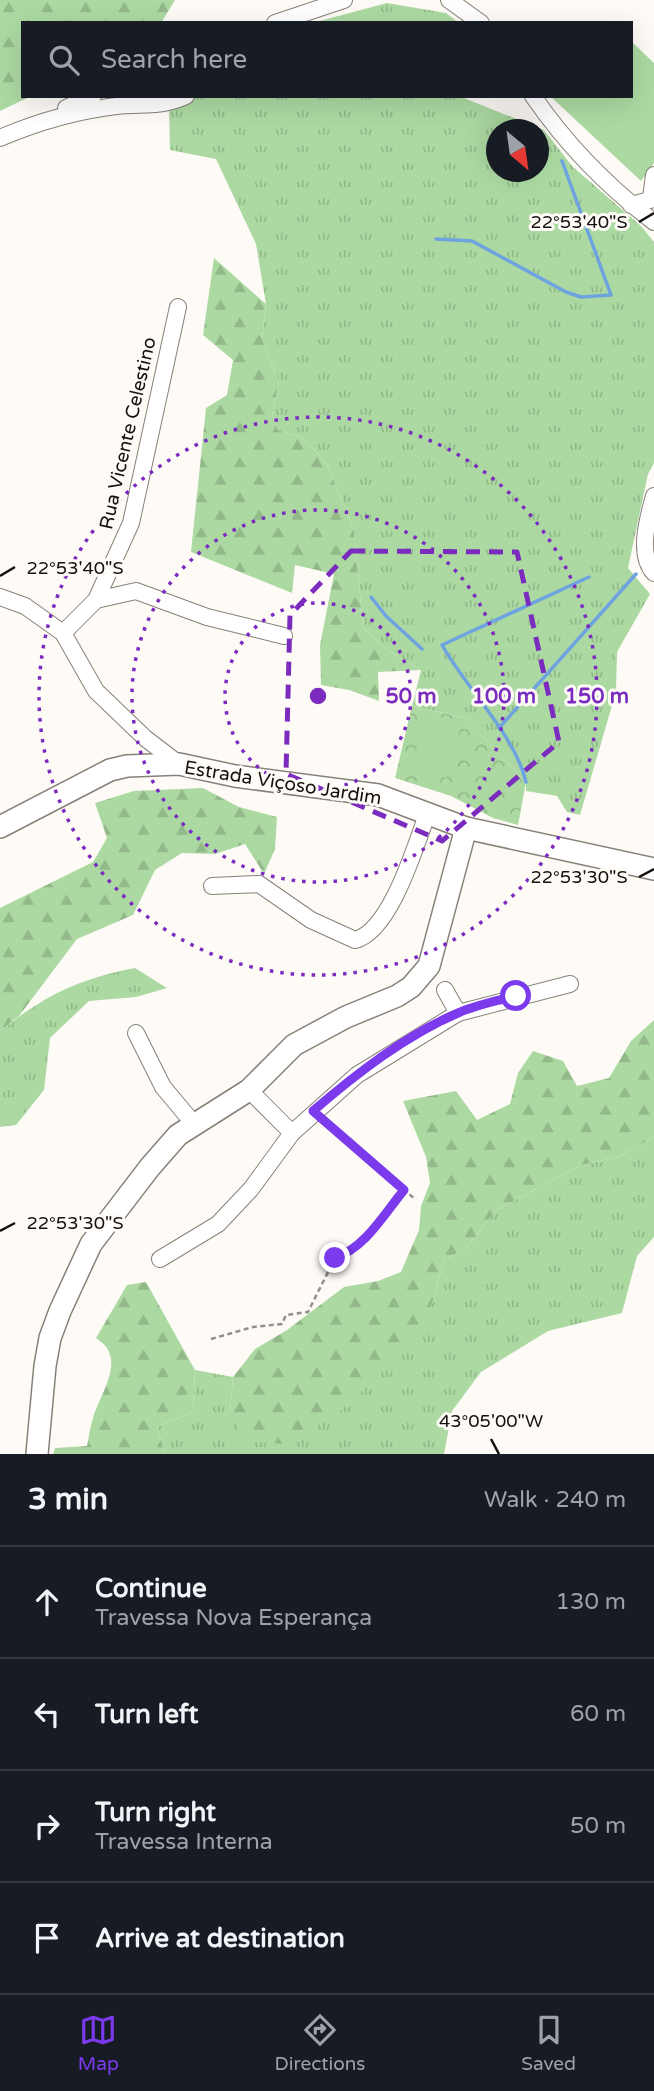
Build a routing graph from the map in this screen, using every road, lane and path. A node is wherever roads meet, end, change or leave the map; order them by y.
1 (344, 0) edge
2 (449, 0) edge
3 (289, 19) edge
4 (478, 21) edge
5 (89, 98) edge
6 (180, 98) edge
7 (534, 98) edge
8 (26, 127) junction
9 (0, 138) edge
10 (654, 175) edge
11 (647, 203) edge
12 (654, 222) edge
13 (178, 307) dead end
14 (654, 496) edge
15 (654, 573) edge
16 (0, 597) edge
17 (96, 600) junction
18 (63, 633) junction
19 (284, 636) dead end
20 (179, 764) junction
21 (428, 812) junction
22 (0, 827) edge
23 (466, 828) junction
24 (654, 869) edge
25 (212, 886) dead end
26 (570, 985) dead end
27 (445, 990) dead end
28 (458, 1013) junction
29 (136, 1033) dead end
30 (250, 1090) junction
31 (313, 1111) junction
32 (194, 1124) junction
33 (292, 1133) junction
34 (404, 1190) junction
35 (415, 1200) dead end
36 (160, 1259) dead end
37 (211, 1339) dead end
38 (37, 1454) edge

1 - 3 street
2 - 4 street
5 - 8 street
6 - 8 street
7 - 11 street
8 - 9 street
10 - 11 street
11 - 12 street
13 - 17 street, Rua Vicente Celestino
14 - 15 street
16 - 18 street
17 - 18 street, Rua Vicente Celestino
17 - 19 street
18 - 20 street
20 - 21 street, Estrada Viçoso Jardim
20 - 22 street, Estrada Viçoso Jardim
21 - 23 street, Estrada Viçoso Jardim
21 - 25 street
23 - 24 street, Estrada Viçoso Jardim
23 - 30 street
26 - 28 street
27 - 28 street
28 - 31 street
29 - 32 street
30 - 32 street
30 - 33 street
31 - 33 street
31 - 34 path
32 - 38 street
33 - 36 street
34 - 35 path
34 - 37 path

